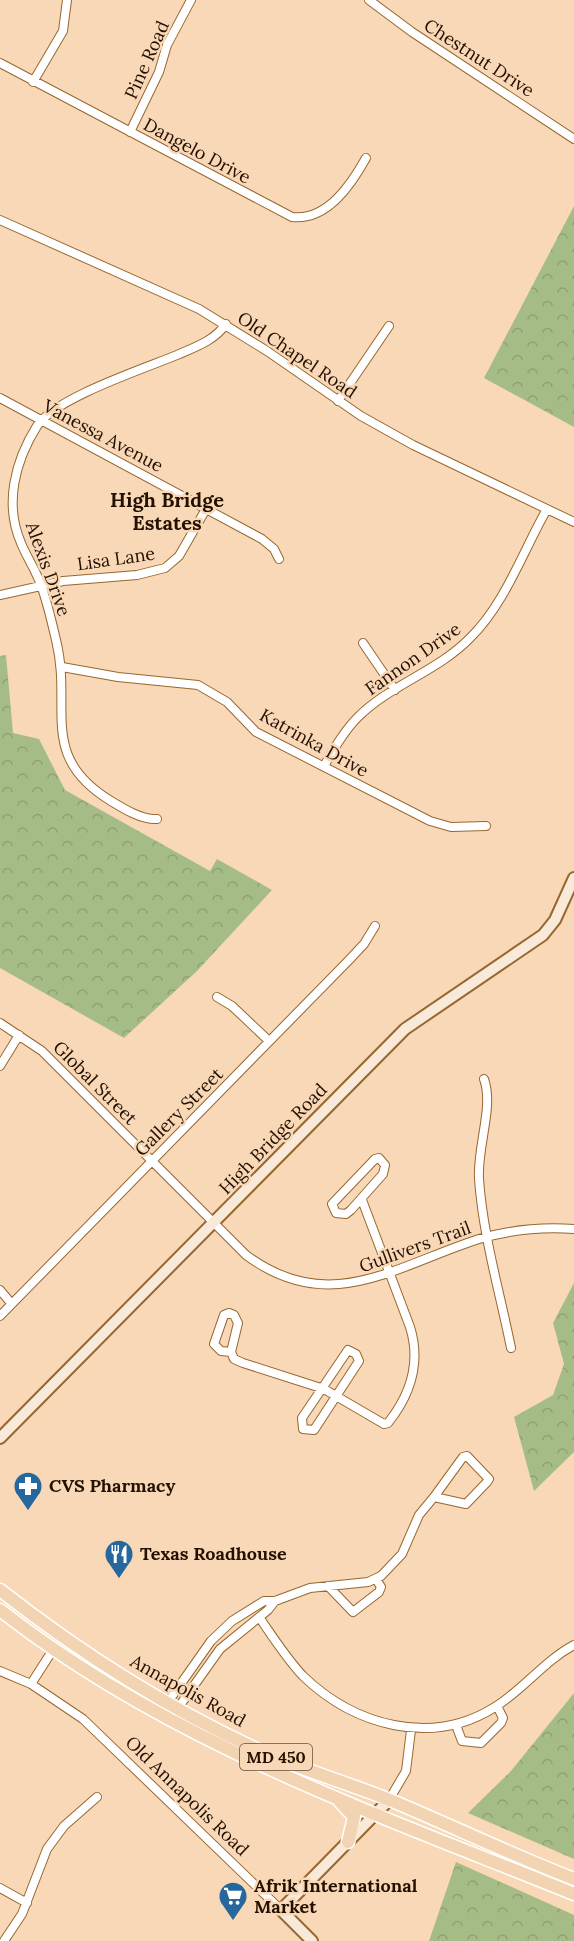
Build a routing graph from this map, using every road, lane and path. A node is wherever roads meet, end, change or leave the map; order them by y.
1 (67, 0) edge
2 (191, 0) edge
3 (369, 0) edge
4 (0, 63) edge
5 (33, 82) junction
6 (130, 132) junction
7 (574, 139) edge
8 (366, 158) dead end
9 (0, 220) edge
10 (226, 324) junction
11 (389, 326) dead end
12 (0, 398) edge
13 (338, 401) junction
14 (41, 420) junction
15 (547, 509) junction
16 (207, 510) junction
17 (574, 522) edge
18 (279, 559) dead end
19 (42, 586) junction
20 (0, 595) edge
21 (363, 643) dead end
22 (62, 667) junction
23 (395, 690) junction
24 (324, 766) junction
25 (157, 819) dead end
26 (486, 826) dead end
27 (574, 878) edge
28 (375, 926) dead end
29 (217, 997) dead end
30 (0, 1023) edge
31 (19, 1035) junction
32 (269, 1041) junction
33 (0, 1066) edge
34 (484, 1079) dead end
35 (152, 1161) junction
36 (362, 1200) junction
37 (213, 1224) junction
38 (574, 1229) edge
39 (488, 1237) junction
40 (391, 1273) junction
41 (0, 1290) edge
42 (11, 1303) junction
43 (0, 1316) edge
44 (511, 1348) dead end
45 (231, 1352) junction
46 (321, 1388) junction
47 (337, 1396) junction
48 (0, 1438) edge
49 (434, 1497) junction
50 (376, 1579) junction
51 (328, 1586) junction
52 (0, 1590) edge
53 (274, 1601) junction
54 (0, 1610) edge
55 (260, 1617) junction
56 (574, 1645) edge
57 (54, 1648) junction
58 (0, 1671) edge
59 (31, 1684) junction
60 (173, 1705) junction
61 (497, 1706) junction
62 (456, 1725) junction
63 (411, 1730) junction
64 (329, 1794) junction
65 (97, 1797) dead end
66 (389, 1800) junction
67 (377, 1813) junction
68 (348, 1842) junction
69 (574, 1880) edge
70 (0, 1888) edge
71 (574, 1894) edge
72 (27, 1903) junction
73 (281, 1910) junction
74 (4, 1941) edge
75 (312, 1941) edge

1 - 5 street
2 - 6 street, Pine Road
3 - 7 street, Chestnut Drive
4 - 5 street, Dangelo Drive
5 - 6 street, Dangelo Drive
6 - 8 street, Dangelo Drive
9 - 10 street, Old Chapel Road
10 - 13 street, Old Chapel Road
10 - 14 street, Alexis Drive
11 - 13 street
12 - 14 street, Vanessa Avenue
13 - 15 street, Old Chapel Road
14 - 16 street, Vanessa Avenue
14 - 19 street, Alexis Drive
15 - 17 street, Old Chapel Road
15 - 23 street, Fannon Drive
16 - 18 street, Vanessa Avenue
16 - 19 street, Lisa Lane
19 - 20 street, Lisa Lane
19 - 22 street, Alexis Drive
21 - 23 street
22 - 24 street, Katrinka Drive
22 - 25 street, Alexis Drive
23 - 24 street, Fannon Drive
24 - 26 street, Katrinka Drive
27 - 37 street, High Bridge Road
28 - 32 street, Gallery Street
29 - 32 street
30 - 31 street, Global Street
31 - 33 street
31 - 35 street, Global Street
32 - 35 street, Gallery Street
34 - 39 street
35 - 37 street, Global Street
35 - 42 street, Gallery Street
36 - 36 street
36 - 40 street
37 - 40 street, Gullivers Trail
37 - 48 street, High Bridge Road
38 - 39 street, Gullivers Trail
39 - 40 street, Gullivers Trail
39 - 44 street
40 - 47 street
41 - 42 street
42 - 43 street, Gallery Street
45 - 45 street
45 - 46 street
46 - 47 street
46 - 47 street
46 - 47 street
49 - 49 street
49 - 50 street
50 - 51 street
50 - 51 street
51 - 53 street
52 - 60 main road, Annapolis Road / MD 450
53 - 55 street
53 - 60 street
54 - 57 main road, Annapolis Road / MD 450
55 - 60 street
55 - 63 street
56 - 61 street
57 - 59 street
57 - 64 main road, Annapolis Road / MD 450
58 - 59 street, Old Annapolis Road
59 - 73 street, Old Annapolis Road
60 - 66 main road, Annapolis Road / MD 450
61 - 62 street
61 - 62 street
62 - 63 street
63 - 66 street
64 - 67 main road, Annapolis Road / MD 450
64 - 68 main road
65 - 72 street
66 - 67 street
66 - 69 main road, Annapolis Road / MD 450
67 - 68 street
67 - 71 main road, Annapolis Road / MD 450
68 - 73 street
70 - 72 street
72 - 74 street
73 - 75 street, Old Annapolis Road

